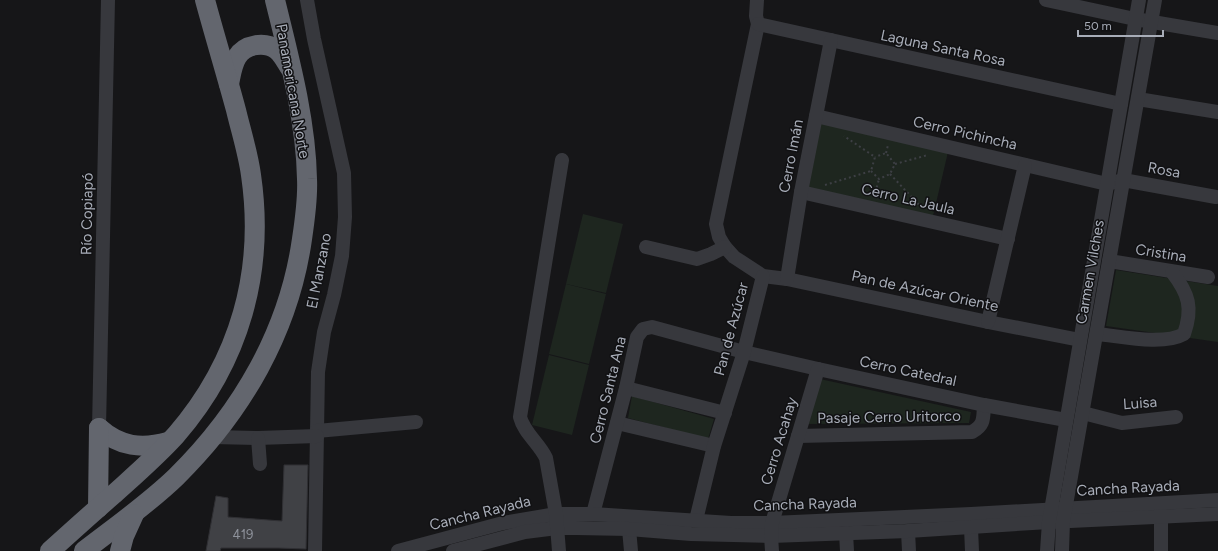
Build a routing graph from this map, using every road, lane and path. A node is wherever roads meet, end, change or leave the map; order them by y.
1 (108, 0) edge
2 (205, 0) edge
3 (275, 0) edge
4 (307, 0) edge
5 (757, 0) edge
6 (1046, 0) edge
7 (1138, 0) edge
8 (1155, 0) edge
9 (1135, 19) junction
10 (1151, 21) junction
11 (758, 24) junction
12 (1218, 33) edge
13 (831, 40) junction
14 (292, 71) junction
15 (229, 84) junction
16 (1138, 99) junction
17 (1121, 104) junction
18 (1218, 112) edge
19 (816, 116) junction
20 (842, 135) dead end
21 (932, 154) dead end
22 (874, 158) junction
23 (562, 160) dead end
24 (895, 164) junction
25 (1025, 165) junction
26 (872, 171) junction
27 (890, 174) junction
28 (879, 179) junction
29 (1124, 180) junction
30 (1107, 184) junction
31 (801, 192) junction
32 (1216, 196) dead end
33 (872, 208) junction
34 (936, 222) junction
35 (1008, 239) junction
36 (646, 247) dead end
37 (725, 247) junction
38 (1109, 262) junction
39 (1172, 272) junction
40 (763, 276) junction
41 (1208, 277) dead end
42 (787, 279) junction
43 (988, 322) junction
44 (1097, 334) junction
45 (1080, 340) junction
46 (744, 352) junction
47 (818, 369) junction
48 (626, 388) junction
49 (984, 405) junction
50 (725, 413) junction
51 (1083, 413) junction
52 (1176, 417) dead end
53 (1066, 420) junction
54 (416, 422) dead end
55 (617, 423) junction
56 (99, 428) junction
57 (317, 433) junction
58 (214, 436) junction
59 (798, 436) junction
60 (258, 438) junction
61 (168, 442) junction
62 (714, 446) junction
63 (260, 464) dead end
64 (1218, 500) edge
65 (98, 508) junction
66 (136, 510) junction
67 (556, 514) junction
68 (593, 514) junction
69 (1218, 514) edge
70 (1065, 515) junction
71 (1050, 516) junction
72 (1161, 517) junction
73 (696, 520) junction
74 (557, 528) junction
75 (971, 528) junction
76 (629, 530) junction
77 (772, 530) junction
78 (908, 531) junction
79 (846, 533) junction
80 (50, 551) edge
81 (84, 551) edge
82 (120, 551) edge
83 (315, 551) edge
84 (398, 551) edge
85 (453, 551) edge
86 (559, 551) edge
87 (631, 551) edge
88 (772, 551) edge
89 (847, 551) edge
90 (909, 551) edge
91 (972, 551) edge
92 (1047, 551) edge
93 (1062, 551) edge
94 (1161, 551) edge

1 - 56 street, Río Copiapó
2 - 15 highway
3 - 14 highway, Panamericana Norte
4 - 57 street, El Manzano
5 - 11 street, Pan de Azúcar
6 - 9 street
7 - 9 street, Carmen Vilches
8 - 10 street, Carmen Vilches
9 - 10 street
9 - 17 street, Carmen Vilches
10 - 12 street
10 - 16 street, Carmen Vilches
11 - 13 street, Laguna Santa Rosa
11 - 37 street, Pan de Azúcar
13 - 17 street, Laguna Santa Rosa
13 - 19 street, Cerro Imán
14 - 15 highway
14 - 58 highway, Panamericana Norte
15 - 61 highway
16 - 18 street
16 - 29 street, Carmen Vilches
17 - 30 street, Carmen Vilches
19 - 25 street, Cerro Pichincha
19 - 31 street, Cerro Imán
20 - 22 path
21 - 24 path
22 - 24 path
22 - 26 path
23 - 67 street
24 - 27 path
25 - 30 street, Cerro Pichincha
25 - 35 street
26 - 28 path
26 - 31 path
27 - 28 path
27 - 34 path
28 - 33 path
29 - 30 street, Rosa
29 - 32 street, Rosa
29 - 38 street, Carmen Vilches
30 - 45 street, Carmen Vilches
31 - 33 street, Cerro La Jaula
31 - 42 street, Cerro Imán
33 - 34 street, Cerro La Jaula
34 - 35 street, Cerro La Jaula
35 - 43 street
36 - 37 street
37 - 40 street, Pan de Azúcar
38 - 39 street, Cristina
38 - 44 street, Carmen Vilches
39 - 41 street, Cristina
39 - 44 street
40 - 42 street, Pan de Azúcar Oriente
40 - 46 street, Pan de Azúcar
42 - 43 street, Pan de Azúcar Oriente
43 - 45 street, Pan de Azúcar Oriente
44 - 51 street, Carmen Vilches
45 - 53 street, Carmen Vilches
46 - 47 street, Cerro Catedral
46 - 48 street, Cerro Santa Ana
46 - 50 street, Pan de Azúcar
47 - 49 street, Cerro Catedral
47 - 59 street, Cerro Acahay
48 - 50 street
48 - 55 street, Cerro Santa Ana
49 - 53 street, Cerro Catedral
49 - 59 street, Pasaje Cerro Uritorco
50 - 62 street, Pan de Azúcar
51 - 52 street, Luisa
51 - 70 street, Carmen Vilches
53 - 71 street, Carmen Vilches
54 - 57 street
55 - 62 street
55 - 68 street, Cerro Santa Ana
56 - 61 highway
56 - 65 highway
57 - 60 street
57 - 83 street, El Manzano
58 - 60 street
58 - 66 highway, Panamericana Norte
59 - 77 street, Cerro Acahay
60 - 63 street
61 - 65 highway
62 - 73 street, Pan de Azúcar
64 - 70 street, Cancha Rayada
65 - 80 highway
66 - 81 highway, Panamericana Norte
66 - 82 highway
67 - 68 street, Cancha Rayada
67 - 74 street
67 - 84 street, Cancha Rayada
68 - 73 street, Cancha Rayada
69 - 72 street, Cancha Rayada
70 - 71 street, Cancha Rayada
70 - 72 street, Cancha Rayada
70 - 93 street, Carmen Vilches
71 - 75 street, Cancha Rayada
71 - 77 street, Cancha Rayada
71 - 92 street, Carmen Vilches
72 - 94 street
73 - 77 street, Cancha Rayada
74 - 76 street, Cancha Rayada
74 - 85 street, Cancha Rayada
74 - 86 street
75 - 78 street, Cancha Rayada
75 - 91 street
76 - 77 street, Cancha Rayada
76 - 87 street
77 - 79 street, Cancha Rayada
77 - 88 street
78 - 79 street, Cancha Rayada
78 - 90 street
79 - 89 street

